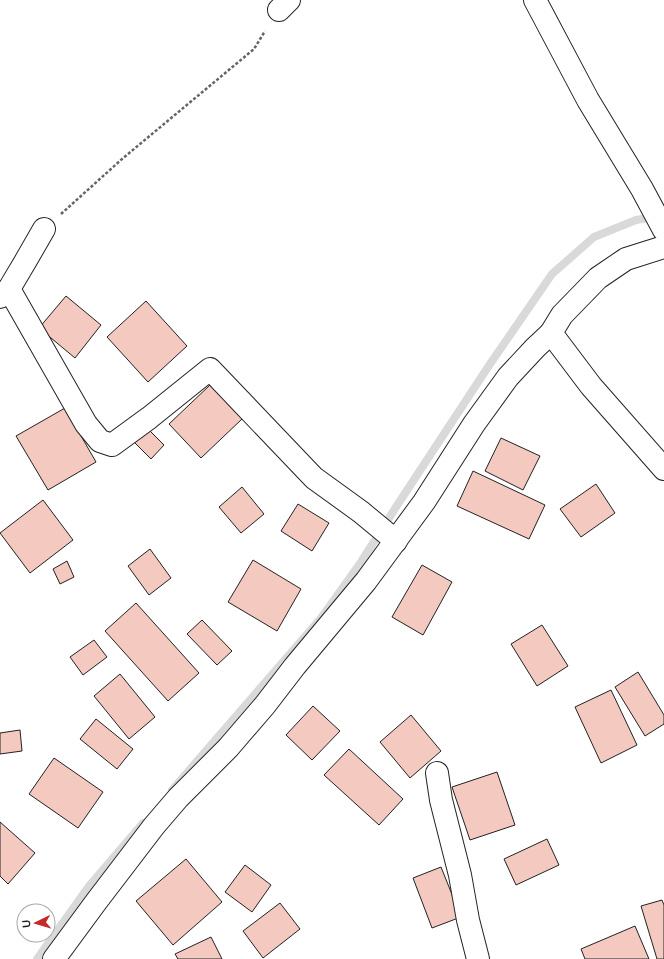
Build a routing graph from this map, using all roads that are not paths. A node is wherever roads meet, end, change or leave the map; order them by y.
1 (535, 0) edge
2 (663, 227) edge
3 (44, 229) road end
4 (664, 247) edge
5 (4, 293) edge
6 (551, 333) junction
7 (664, 469) edge
8 (393, 538) junction
9 (437, 773) dead end
10 (54, 959) edge
11 (478, 959) edge

1 - 2 street
3 - 5 street
4 - 6 street
5 - 8 street
6 - 7 street
6 - 8 street
8 - 10 street
9 - 11 street

